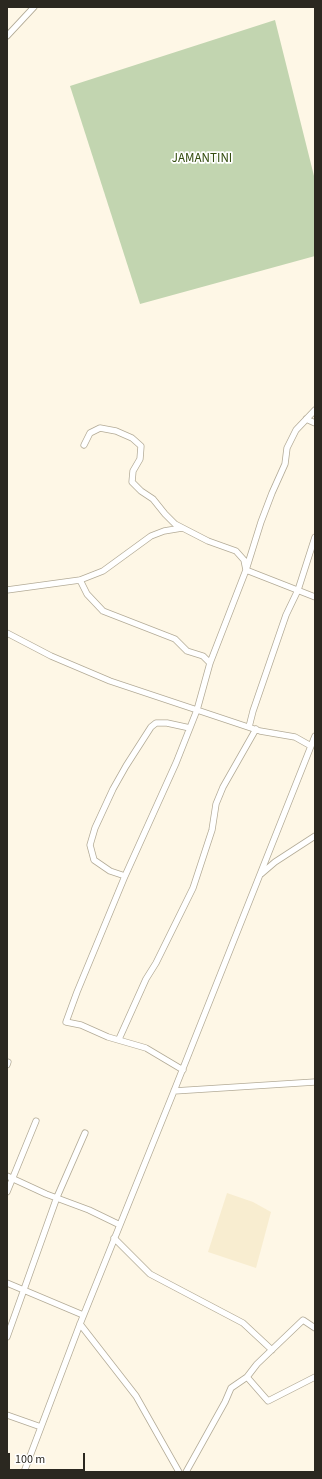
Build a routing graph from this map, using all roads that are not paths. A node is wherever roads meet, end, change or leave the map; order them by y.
1 (34, 7) edge
2 (7, 36) edge
3 (315, 410) edge
4 (306, 419) junction
5 (315, 424) edge
6 (84, 445) dead end
7 (182, 528) junction
8 (315, 537) edge
9 (246, 570) junction
10 (80, 580) junction
11 (7, 590) edge
12 (298, 590) junction
13 (315, 597) edge
14 (7, 633) edge
15 (210, 663) junction
16 (197, 710) junction
17 (249, 727) junction
18 (190, 728) junction
19 (256, 729) junction
20 (315, 736) edge
21 (311, 746) junction
22 (315, 836) edge
23 (260, 875) junction
24 (125, 876) junction
25 (119, 1039) junction
26 (183, 1070) junction
27 (315, 1082) edge
28 (174, 1091) junction
29 (36, 1121) dead end
30 (85, 1133) dead end
31 (10, 1177) edge
32 (7, 1192) edge
33 (57, 1197) junction
34 (120, 1225) junction
35 (114, 1238) junction
36 (7, 1283) edge
37 (23, 1290) junction
38 (83, 1315) junction
39 (80, 1324) junction
40 (315, 1328) edge
41 (7, 1337) edge
42 (272, 1350) junction
43 (247, 1377) junction
44 (315, 1377) edge
45 (7, 1415) edge
46 (41, 1427) junction
47 (24, 1472) edge
48 (179, 1472) edge
49 (186, 1472) edge

1 - 2 street
3 - 4 street
4 - 5 street
4 - 9 street
6 - 7 street
7 - 9 street
7 - 10 street
8 - 12 street
9 - 12 street
9 - 15 street
10 - 11 street
10 - 15 street
12 - 13 street
12 - 17 street
14 - 16 street
15 - 16 street
16 - 17 street
16 - 18 street
17 - 19 street
18 - 24 street
18 - 24 street
19 - 21 street
19 - 25 street
20 - 21 street
21 - 23 street
22 - 23 street
23 - 26 street
24 - 25 street
25 - 26 street
26 - 28 street
27 - 28 street
28 - 34 street
29 - 31 street
30 - 33 street
31 - 32 street
31 - 33 street
33 - 34 street
33 - 37 street
34 - 35 street
35 - 38 street
35 - 42 street
36 - 37 street
37 - 38 street
37 - 41 street
38 - 39 street
39 - 46 street
39 - 48 street
40 - 42 street
42 - 43 street
43 - 44 street
43 - 49 street
45 - 46 street
46 - 47 street

